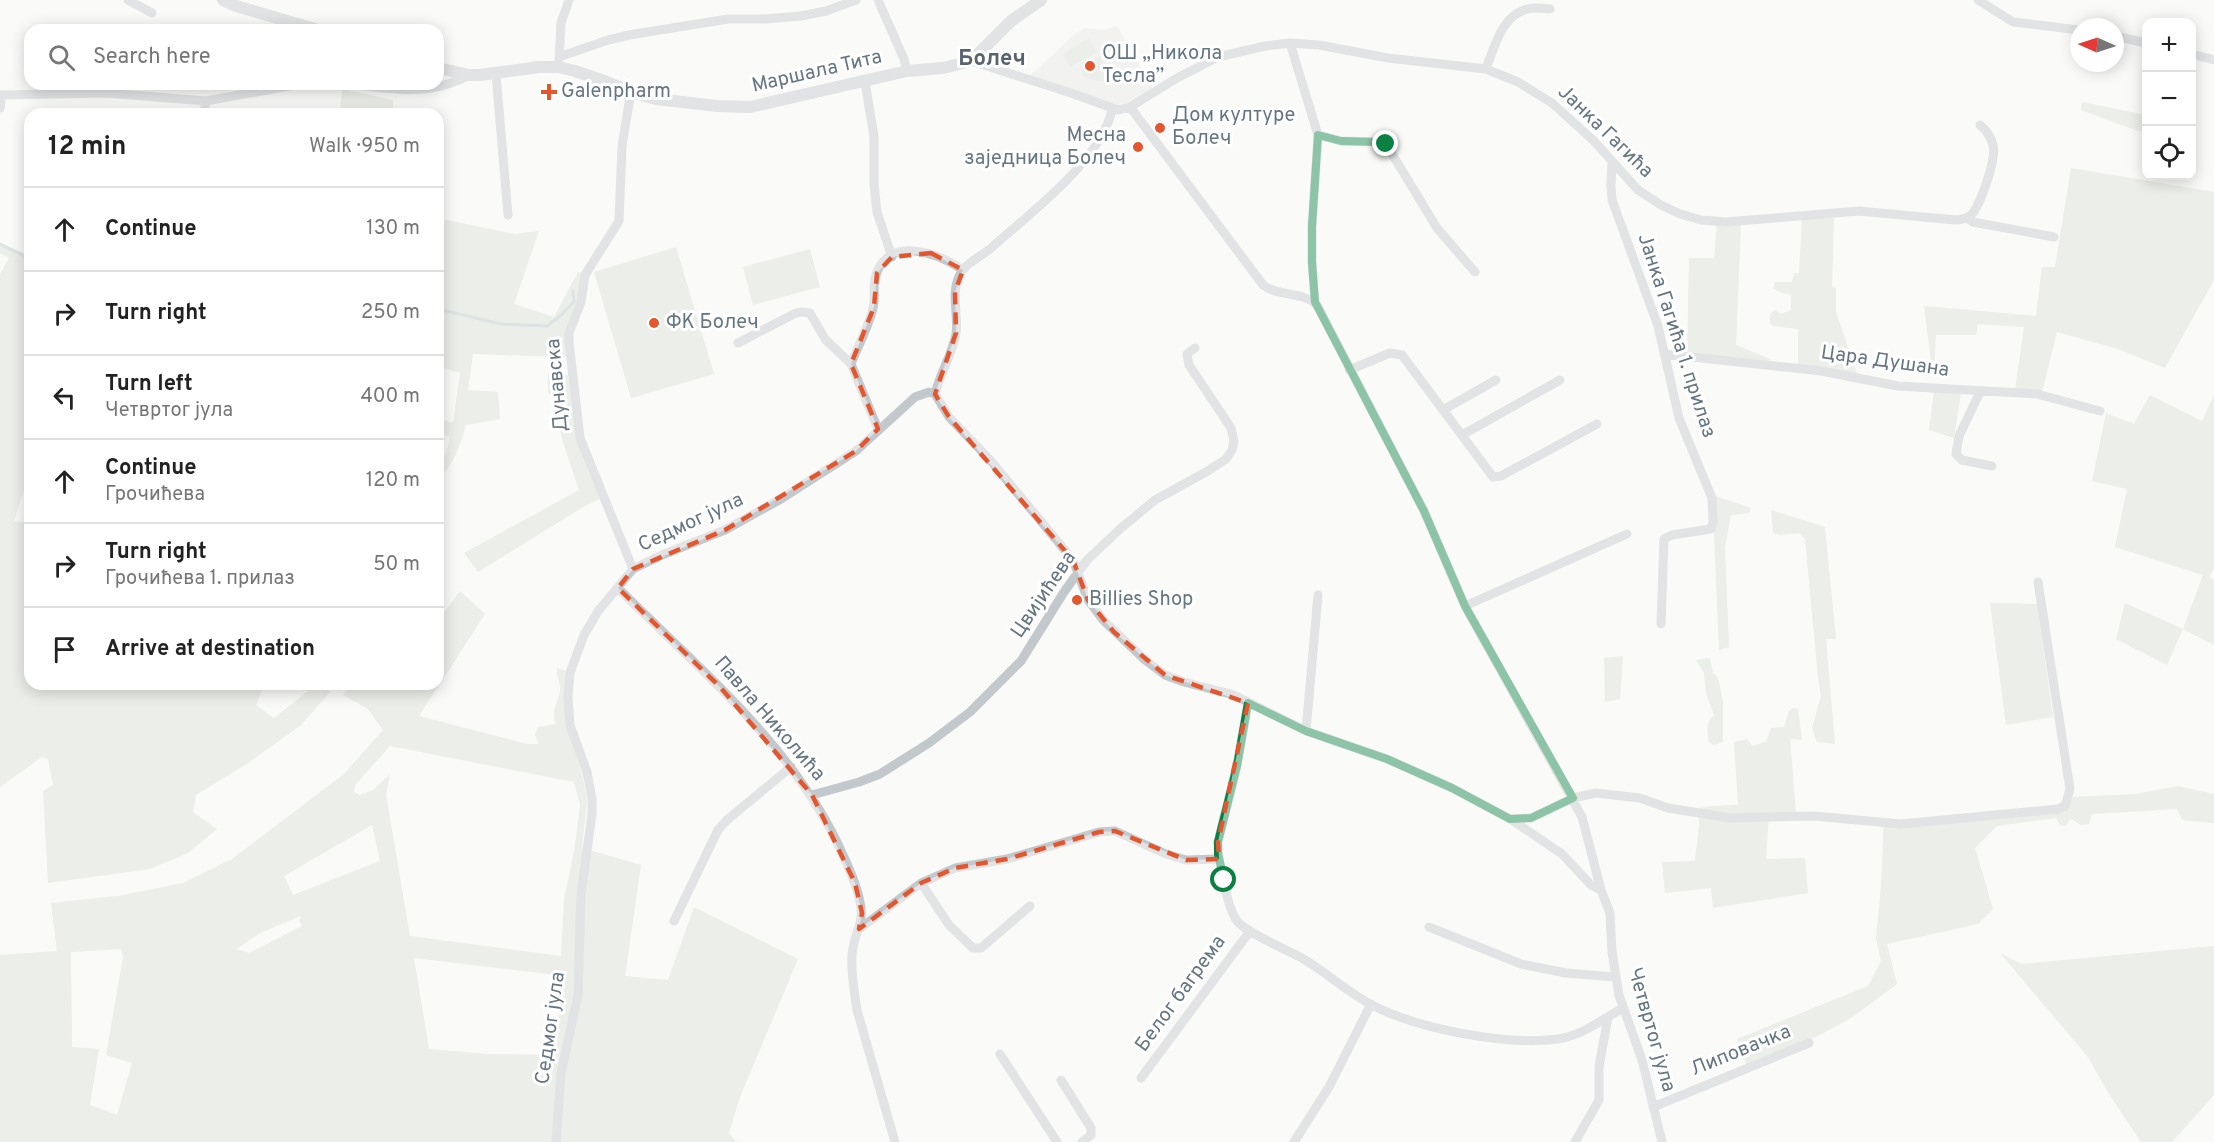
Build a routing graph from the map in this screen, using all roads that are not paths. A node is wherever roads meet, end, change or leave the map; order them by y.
1 (128, 0) edge
2 (223, 0) edge
3 (569, 0) edge
4 (856, 0) edge
5 (878, 0) edge
6 (1041, 0) edge
7 (1978, 0) edge
8 (1550, 9) dead end
9 (152, 13) dead end
10 (298, 24) edge
11 (2070, 29) edge
12 (2124, 38) edge
13 (2142, 42) edge
14 (1290, 43) junction
15 (2196, 55) edge
16 (2214, 60) edge
17 (971, 61) junction
18 (559, 62) junction
19 (444, 69) edge
20 (1486, 69) junction
21 (907, 71) junction
22 (496, 74) junction
23 (469, 75) junction
24 (865, 82) junction
25 (444, 85) edge
26 (267, 90) edge
27 (385, 90) edge
28 (416, 90) edge
29 (631, 92) junction
30 (1, 95) edge
31 (206, 101) junction
32 (1130, 107) junction
33 (0, 108) edge
34 (205, 108) edge
35 (1112, 109) junction
36 (1980, 125) dead end
37 (1318, 135) junction
38 (1612, 163) junction
39 (508, 215) dead end
40 (1966, 218) junction
41 (2054, 237) dead end
42 (892, 256) junction
43 (963, 270) junction
44 (1475, 272) dead end
45 (1315, 302) junction
46 (738, 343) dead end
47 (1195, 348) dead end
48 (1664, 354) junction
49 (851, 364) junction
50 (1349, 370) junction
51 (1496, 380) dead end
52 (1560, 380) dead end
53 (1980, 392) junction
54 (935, 394) junction
55 (1443, 410) junction
56 (2100, 411) dead end
57 (1598, 424) dead end
58 (878, 429) junction
59 (1461, 435) junction
60 (1992, 466) dead end
61 (1627, 534) dead end
62 (633, 570) junction
63 (1078, 571) junction
64 (2038, 582) dead end
65 (618, 588) junction
66 (1318, 595) dead end
67 (1465, 606) junction
68 (1661, 624) dead end
69 (1248, 703) junction
70 (1306, 731) junction
71 (791, 767) junction
72 (812, 795) junction
73 (1573, 798) junction
74 (1510, 819) junction
75 (1219, 859) junction
76 (921, 883) junction
77 (1601, 890) junction
78 (1030, 906) dead end
79 (674, 921) dead end
80 (1430, 927) dead end
81 (859, 929) junction
82 (1250, 931) junction
83 (1615, 977) junction
84 (1371, 1004) junction
85 (1623, 1008) junction
86 (1608, 1017) junction
87 (1809, 1042) dead end
88 (1000, 1054) dead end
89 (1141, 1078) dead end
90 (1061, 1080) dead end
91 (1653, 1107) junction
92 (556, 1142) edge
93 (895, 1142) edge
94 (1057, 1142) edge
95 (1082, 1142) edge
96 (1294, 1142) edge
97 (1575, 1142) edge
98 (1662, 1142) edge

1 - 9 street
2 - 10 street
3 - 18 street
4 - 18 street
5 - 21 street
6 - 17 street
7 - 11 street
8 - 20 street
12 - 13 street
14 - 20 street, Јанка Гагића
14 - 32 street, Јанка Гагића
14 - 37 street
15 - 16 street
17 - 21 street, Маршала Тита
17 - 35 street
18 - 22 street, Маршала Тита
18 - 29 street, Маршала Тита
19 - 23 street, Маршала Тита
20 - 38 street, Јанка Гагића
21 - 24 street, Маршала Тита
22 - 23 street, Маршала Тита
22 - 39 street
23 - 25 street
24 - 29 street, Маршала Тита
24 - 42 street
26 - 31 street
27 - 28 street
29 - 62 street, Дунавска
30 - 31 street
30 - 33 street
31 - 34 street
32 - 35 street
32 - 45 street
35 - 43 street
36 - 40 street
37 - 44 street
37 - 45 street
38 - 40 street, Јанка Гагића
38 - 48 street, Јанка Гагића 1. прилаз
40 - 41 street, Јанка Гагића
42 - 43 street
42 - 49 street
43 - 54 street
45 - 50 street, Четвртог јула
46 - 49 street
47 - 63 street, Цвијићева
48 - 53 street, Цара Душана
48 - 68 street, Јанка Гагића 1. прилаз
49 - 58 street
50 - 55 street
50 - 67 street, Четвртог јула
51 - 55 street
52 - 59 street
53 - 56 street, Цара Душана
53 - 60 street
54 - 58 street, Седмог јула
54 - 63 street
55 - 59 street
57 - 59 street
58 - 62 street, Седмог јула
61 - 67 street
62 - 65 street, Седмог јула
63 - 69 street
63 - 72 street, Цвијићева
64 - 73 street
65 - 71 street, Павла Николића
65 - 92 street, Седмог јула
66 - 70 street
67 - 73 street, Четвртог јула
69 - 70 street
69 - 75 street
70 - 74 street
71 - 72 street, Павла Николића
71 - 79 street
72 - 81 street, Павла Николића
73 - 74 street
73 - 77 street, Четвртог јула
74 - 77 street
75 - 76 street
75 - 82 street
76 - 78 street
76 - 81 street
77 - 83 street, Четвртог јула
80 - 83 street
81 - 93 street, Павла Николића
82 - 84 street
82 - 89 street, Белог багрема
83 - 85 street, Четвртог јула
84 - 86 street
84 - 96 street
85 - 86 street
85 - 91 street, Четвртог јула
86 - 97 street
87 - 91 street, Липовачка
88 - 94 street
90 - 95 street
91 - 98 street, Четвртог јула

